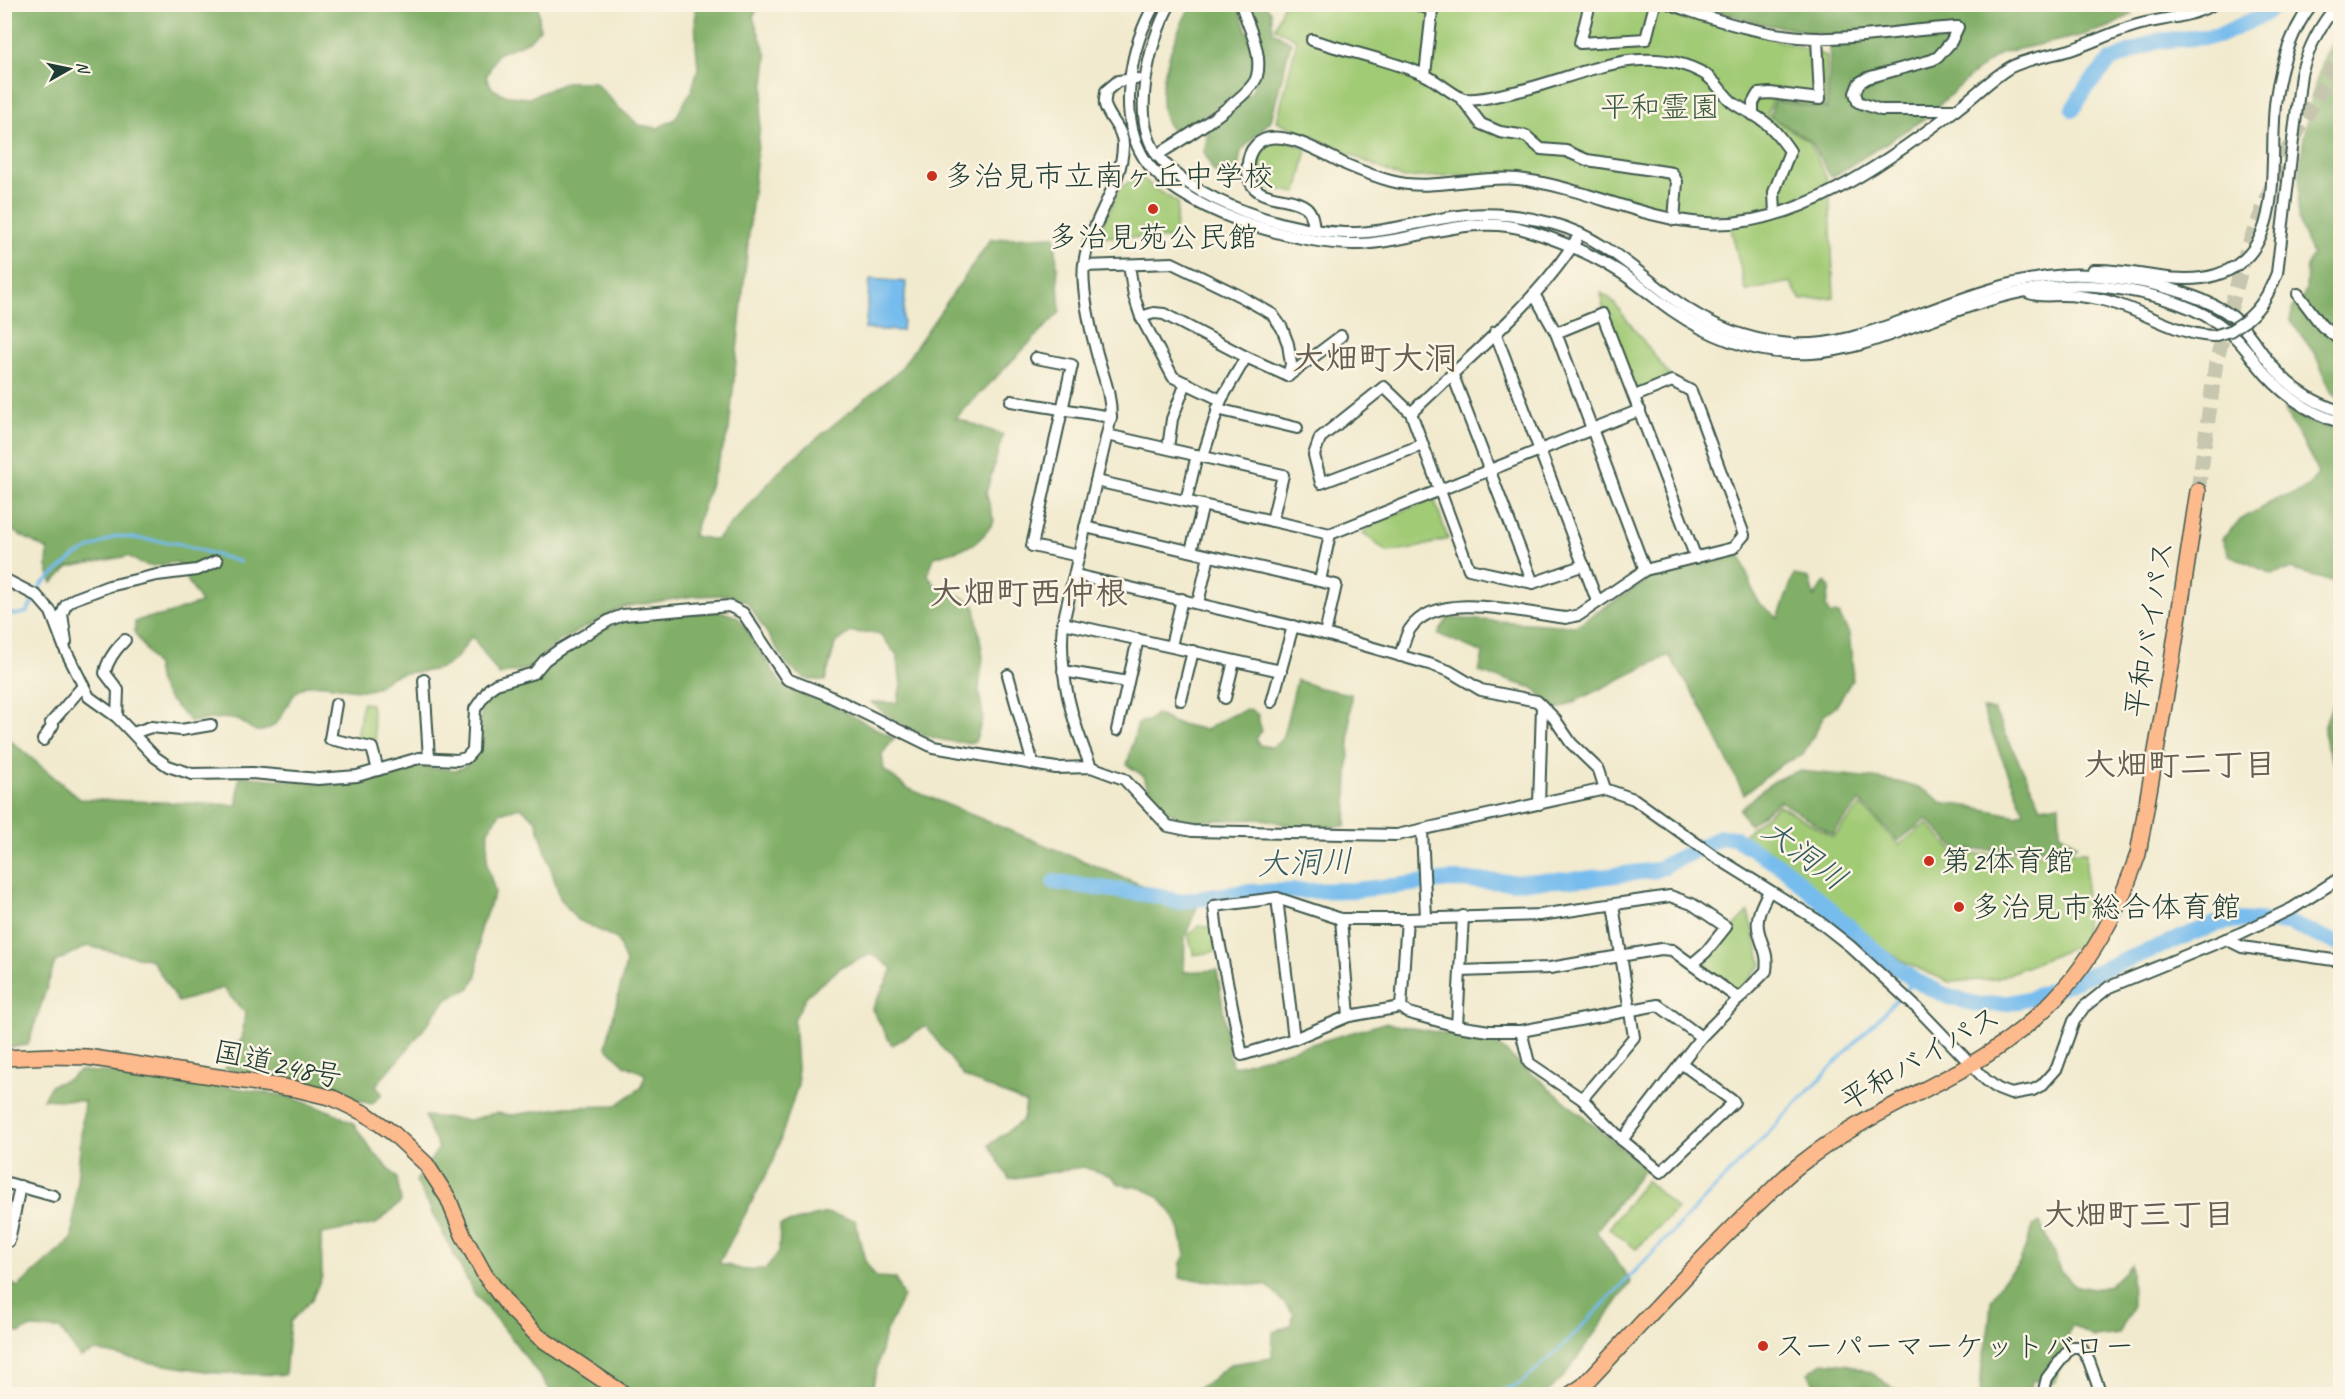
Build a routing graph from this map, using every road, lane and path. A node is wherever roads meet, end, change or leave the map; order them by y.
1 (1155, 4) edge
2 (1170, 4) edge
3 (1241, 4) edge
4 (1415, 4) edge
5 (1590, 4) edge
6 (1656, 4) edge
7 (1670, 4) edge
8 (2214, 4) edge
9 (2312, 4) edge
10 (2338, 4) edge
11 (1817, 38) junction
12 (1312, 40) dead end
13 (1425, 75) junction
14 (1145, 79) junction
15 (1130, 80) junction
16 (1462, 99) junction
17 (1957, 110) junction
18 (1753, 115) junction
19 (1157, 155) junction
20 (1775, 214) junction
21 (1674, 220) junction
22 (1314, 230) junction
23 (1580, 233) junction
24 (1572, 245) junction
25 (1129, 265) junction
26 (1084, 266) junction
27 (2028, 280) junction
28 (2023, 291) junction
29 (1534, 294) junction
30 (2298, 294) dead end
31 (1141, 317) junction
32 (1495, 332) junction
33 (1556, 333) junction
34 (1341, 336) dead end
35 (2340, 340) edge
36 (1246, 357) junction
37 (1036, 358) dead end
38 (1452, 373) junction
39 (1287, 376) junction
40 (1186, 383) junction
41 (1635, 396) junction
42 (1011, 401) dead end
43 (1219, 405) junction
44 (1062, 409) junction
45 (1640, 410) junction
46 (2340, 411) edge
47 (1411, 413) junction
48 (1111, 417) junction
49 (2340, 422) edge
50 (1297, 428) dead end
51 (1594, 430) junction
52 (1107, 435) junction
53 (1422, 445) junction
54 (1168, 448) junction
55 (1541, 451) junction
56 (1200, 455) junction
57 (1489, 470) junction
58 (1096, 481) junction
59 (1439, 490) junction
60 (2198, 491) tunnel mouth
61 (1186, 501) junction
62 (1203, 505) junction
63 (1272, 521) junction
64 (1085, 527) junction
65 (1330, 534) junction
66 (1191, 552) junction
67 (1079, 556) junction
68 (1209, 556) junction
69 (1696, 558) junction
70 (217, 561) dead end
71 (1584, 565) junction
72 (1645, 570) junction
73 (1076, 575) junction
74 (4, 579) edge
75 (1320, 581) junction
76 (1533, 583) junction
77 (1182, 599) junction
78 (1597, 601) junction
79 (1198, 603) junction
80 (1064, 623) junction
81 (1293, 626) junction
82 (1324, 634) junction
83 (1138, 639) junction
84 (125, 640) dead end
85 (1171, 646) junction
86 (65, 649) junction
87 (1193, 651) junction
88 (1401, 656) junction
89 (1234, 661) junction
90 (1064, 671) junction
91 (1281, 671) junction
92 (1008, 675) dead end
93 (424, 680) dead end
94 (1128, 682) junction
95 (83, 686) junction
96 (1225, 698) dead end
97 (1181, 700) dead end
98 (1272, 702) dead end
99 (336, 704) dead end
100 (1542, 706) junction
101 (117, 717) junction
102 (211, 725) dead end
103 (1117, 730) dead end
104 (133, 733) junction
105 (43, 740) dead end
106 (429, 758) junction
107 (1033, 764) junction
108 (1091, 767) junction
109 (378, 770) junction
110 (1605, 789) junction
111 (1539, 804) junction
112 (1422, 830) junction
113 (2340, 878) edge
114 (1769, 891) junction
115 (1277, 897) junction
116 (1613, 905) junction
117 (1463, 916) junction
118 (1426, 917) junction
119 (1341, 919) junction
120 (1407, 919) junction
121 (2226, 939) junction
122 (1621, 956) junction
123 (2340, 961) edge
124 (1692, 964) junction
125 (1460, 971) junction
126 (1739, 999) junction
127 (1401, 1007) junction
128 (1630, 1010) junction
129 (1348, 1016) junction
130 (1457, 1026) junction
131 (1521, 1031) junction
132 (1701, 1037) junction
133 (1294, 1040) junction
134 (4, 1058) edge
135 (1681, 1063) junction
136 (1970, 1065) junction
137 (1582, 1099) junction
138 (1622, 1140) junction
139 (4, 1182) edge
140 (20, 1186) junction
141 (54, 1196) dead end
142 (4, 1240) edge
143 (1582, 1392) edge
144 (624, 1395) edge
145 (2043, 1395) edge
146 (2101, 1395) edge

1 - 15 street
2 - 14 street
3 - 19 street
4 - 13 street
5 - 6 street
7 - 11 street
8 - 17 street
9 - 27 street
10 - 28 street, bridge
11 - 17 street
11 - 18 street
12 - 13 street
13 - 16 street
14 - 15 street
14 - 19 street
15 - 24 street
15 - 26 street
16 - 18 street
16 - 21 street
17 - 20 street
18 - 20 street
19 - 22 street
20 - 21 street
21 - 22 street
22 - 23 street
23 - 24 street
23 - 27 street
24 - 28 street
24 - 29 street
25 - 26 street
25 - 31 street
25 - 39 street
26 - 48 street
27 - 46 street
28 - 49 street
29 - 32 street
29 - 33 street
30 - 35 street
31 - 36 street
31 - 40 street
32 - 38 street
32 - 55 street
33 - 41 street
33 - 51 street
34 - 39 street
36 - 39 street
36 - 43 street
37 - 44 street
38 - 47 street
38 - 57 street
40 - 43 street
40 - 54 street
41 - 45 street
41 - 69 street
42 - 44 street
43 - 50 street
43 - 56 street
44 - 48 street
44 - 67 street
45 - 51 street
45 - 69 street
47 - 53 street
47 - 53 street
48 - 52 street
51 - 55 street
51 - 72 street
52 - 54 street
52 - 58 street
53 - 59 street
54 - 56 street
55 - 57 street
55 - 71 street
56 - 61 street
56 - 63 street
57 - 59 street
57 - 76 street
58 - 61 street
58 - 64 street
59 - 65 street
59 - 76 street
60 - 136 highway, 平和バイパス
61 - 62 street
62 - 63 street
62 - 66 street
63 - 65 street
64 - 66 street
64 - 67 street
65 - 75 street
66 - 68 street
67 - 73 street
68 - 75 street
68 - 79 street
69 - 72 street
70 - 86 street
71 - 76 street
71 - 78 street
72 - 78 street
73 - 77 street
73 - 80 street
74 - 86 street
75 - 82 street
77 - 79 street
77 - 85 street
78 - 88 street
79 - 81 street
80 - 83 street
80 - 90 street
81 - 82 street
81 - 91 street
82 - 88 street
83 - 85 street
83 - 94 street
84 - 101 street
85 - 87 street
86 - 95 street
87 - 89 street
87 - 97 street
88 - 100 street
89 - 91 street
89 - 96 street
90 - 94 street
90 - 108 street
91 - 98 street
92 - 107 street
93 - 106 street
94 - 103 street
95 - 101 street
95 - 105 street
99 - 109 street
100 - 110 street
100 - 111 street
101 - 104 street
102 - 104 street
104 - 109 street
106 - 107 street
106 - 109 street
107 - 108 street
108 - 112 street
110 - 111 street
110 - 114 street
111 - 112 street
112 - 118 street
113 - 121 street
114 - 126 street
114 - 136 street
115 - 119 street
115 - 133 street
115 - 133 street
116 - 117 street
116 - 122 street
116 - 124 street
117 - 118 street
117 - 125 street
118 - 120 street
119 - 120 street
119 - 129 street
120 - 127 street
121 - 123 street
121 - 136 street
122 - 124 street
122 - 125 street
122 - 128 street
124 - 126 street
125 - 130 street
126 - 132 street
127 - 129 street
127 - 130 street
128 - 131 street
128 - 132 street
128 - 137 street
129 - 133 street
130 - 131 street
131 - 137 street
132 - 135 street
134 - 144 highway, 国道248号
135 - 138 street
135 - 138 street
136 - 143 highway, 平和バイパス
137 - 138 street
139 - 140 street
140 - 141 street
140 - 142 street
145 - 146 street

